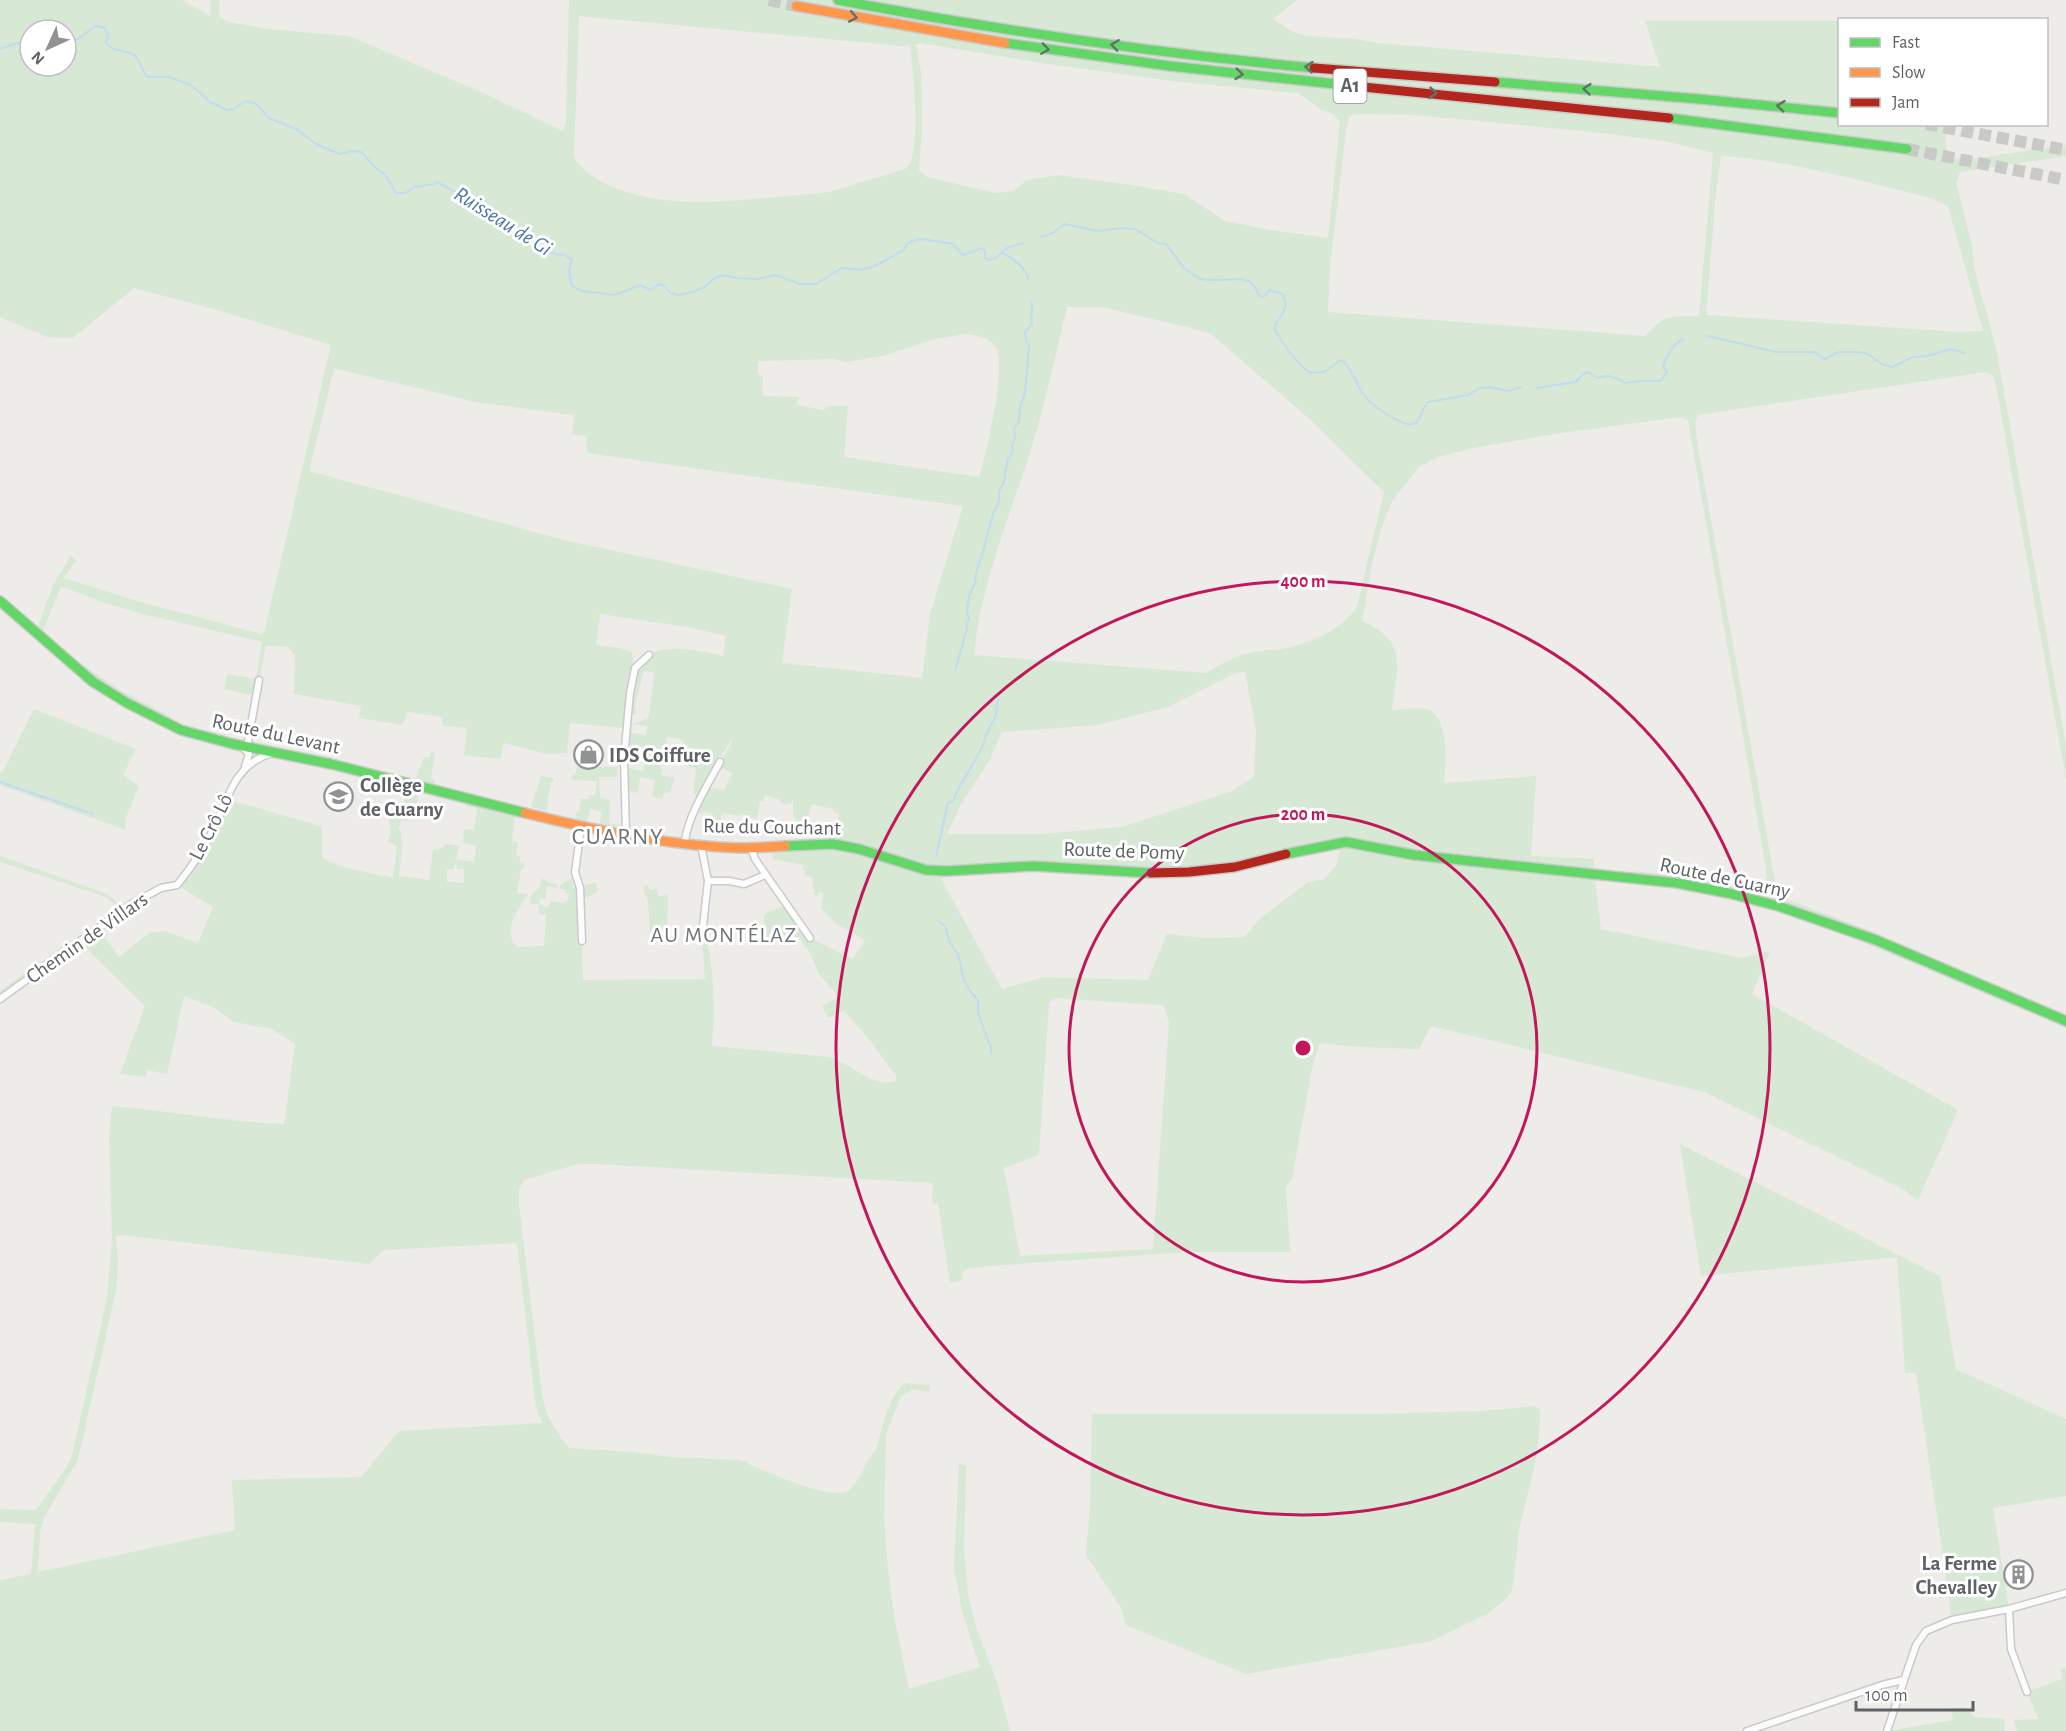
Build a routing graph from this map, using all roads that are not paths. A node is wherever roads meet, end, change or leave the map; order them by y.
1 (838, 0) edge
2 (796, 6) dead end
3 (1838, 113) edge
4 (1907, 149) tunnel mouth
5 (0, 601) edge
6 (650, 655) dead end
7 (259, 680) dead end
8 (244, 747) junction
9 (274, 752) junction
10 (720, 762) dead end
11 (243, 769) junction
12 (581, 828) junction
13 (626, 834) junction
14 (685, 842) junction
15 (1357, 843) joint
16 (701, 845) junction
17 (751, 848) junction
18 (889, 859) joint
19 (765, 875) junction
20 (708, 880) junction
21 (177, 885) joint
22 (702, 935) dead end
23 (810, 939) dead end
24 (582, 941) dead end
25 (0, 999) edge
26 (2066, 1021) edge
27 (2066, 1593) edge
28 (2009, 1609) junction
29 (1903, 1680) junction
30 (2027, 1692) dead end
31 (1747, 1731) edge
32 (1887, 1731) edge

3 -> 1 main road, A1
2 -> 4 main road, A1
5 - 8 main road, Route du Levant
6 - 13 street
7 - 8 street
8 - 9 main road, Route du Levant
8 - 11 street, Le Crô Lô
9 - 11 street, Le Crô Lô
9 - 12 main road, Route du Levant
10 - 14 street
11 - 21 street, Le Crô Lô
12 - 13 main road, Rue du Couchant
12 - 24 street
13 - 14 main road, Rue du Couchant
14 - 16 main road, Rue du Couchant
15 - 18 main road, Route de Pomy
15 - 26 main road, Route de Cuarny
16 - 17 main road, Rue du Couchant
16 - 20 street
17 - 18 main road, Rue du Couchant
17 - 19 street
19 - 20 street
19 - 23 street
20 - 22 street
21 - 25 street, Chemin de Villars
27 - 28 street
28 - 29 street
28 - 30 street
29 - 31 street
29 - 32 street

